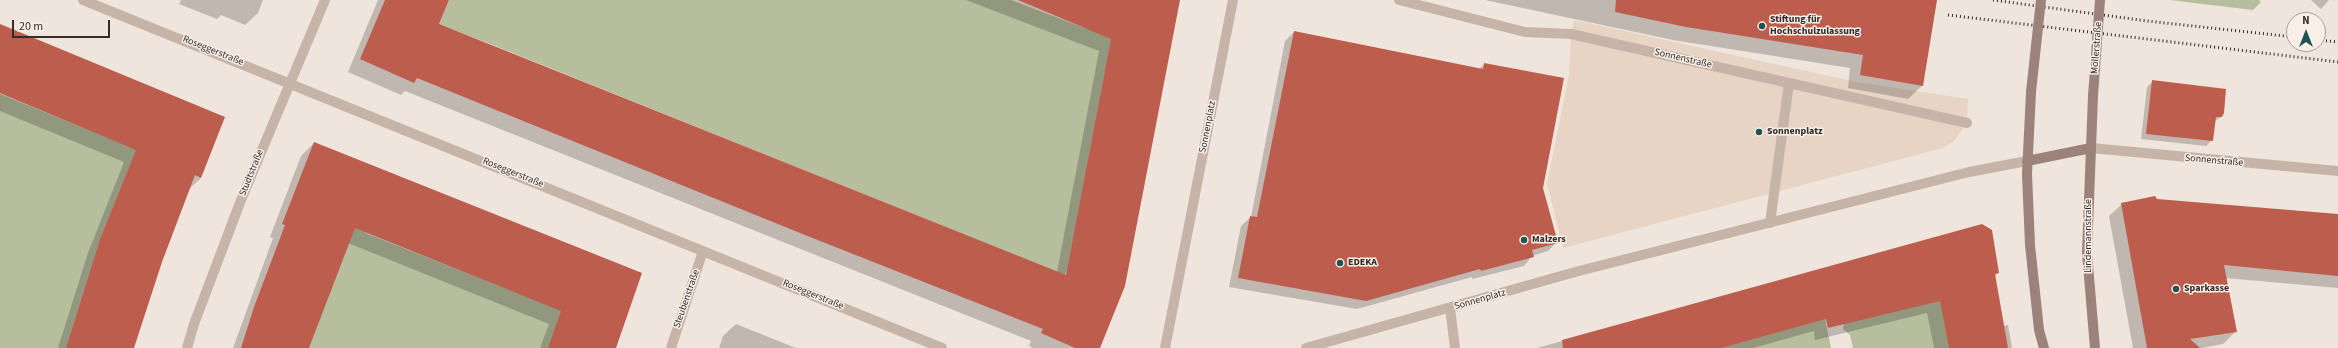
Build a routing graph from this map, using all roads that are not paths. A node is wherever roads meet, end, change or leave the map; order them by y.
1 (83, 0) edge
2 (325, 0) edge
3 (1233, 0) edge
4 (1399, 0) edge
5 (2041, 0) edge
6 (2100, 0) edge
7 (289, 83) junction
8 (1789, 83) junction
9 (2093, 96) joint
10 (1967, 123) dead end
11 (2090, 148) junction
12 (2027, 161) junction
13 (2338, 171) edge
14 (1770, 223) junction
15 (703, 251) junction
16 (1450, 308) junction
17 (188, 348) edge
18 (670, 348) edge
19 (942, 348) edge
20 (1165, 348) edge
21 (1306, 348) edge
22 (1455, 348) edge
23 (2044, 348) edge
24 (2095, 348) edge

1 - 7 street, Roseggerstraße
2 - 7 street, Studtstraße
3 - 20 street, Sonnenplatz
4 - 8 street, Sonnenstraße
5 - 12 main road, bridge
6 - 9 main road, Möllerstraße, bridge
7 - 15 street, Roseggerstraße
7 - 17 street, Studtstraße
8 - 10 street, Sonnenstraße
8 - 14 street
9 - 11 main road, Lindemannstraße
11 - 12 main road
11 - 13 street, Sonnenstraße
11 - 24 main road, Lindemannstraße
12 - 14 street, Sonnenplatz
12 - 23 main road
14 - 16 street, Sonnenplatz
15 - 18 street, Steubenstraße
15 - 19 street, Roseggerstraße
16 - 21 street, Sonnenplatz
16 - 22 street

